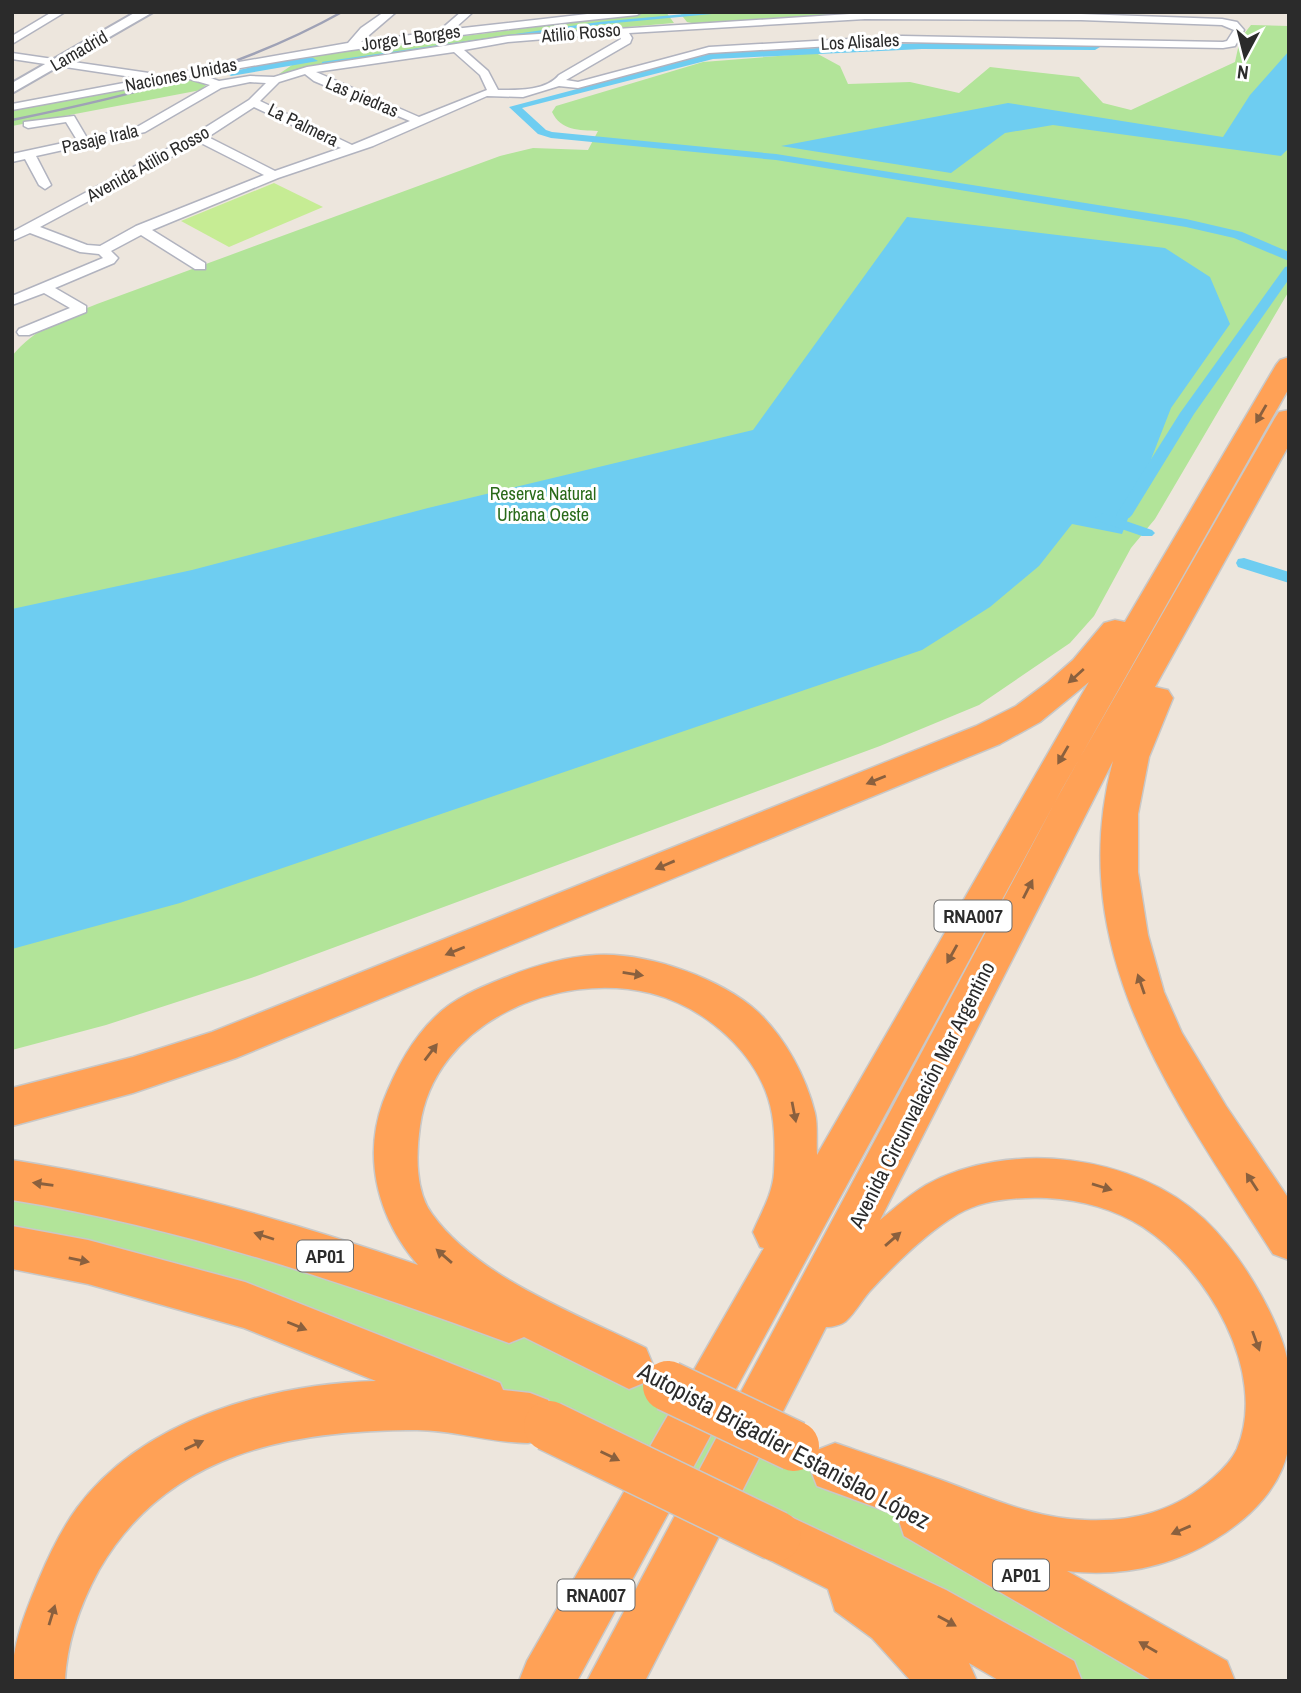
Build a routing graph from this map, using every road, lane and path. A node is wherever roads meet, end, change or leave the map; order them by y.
1 (60, 12) edge
2 (146, 12) edge
3 (391, 12) edge
4 (468, 12) edge
5 (637, 12) edge
6 (886, 14) edge
7 (567, 16) edge
8 (675, 16) dead end
9 (1081, 17) junction
10 (687, 26) junction
11 (622, 30) junction
12 (443, 33) junction
13 (902, 39) junction
14 (12, 41) edge
15 (1091, 41) junction
16 (1232, 43) joint
17 (351, 47) junction
18 (457, 48) junction
19 (699, 51) junction
20 (12, 57) edge
21 (58, 63) junction
22 (220, 68) junction
23 (307, 70) junction
24 (183, 75) junction
25 (206, 79) junction
26 (156, 80) junction
27 (275, 80) junction
28 (558, 83) junction
29 (218, 85) junction
30 (12, 89) edge
31 (493, 92) junction
32 (253, 102) junction
33 (12, 107) edge
34 (419, 121) junction
35 (28, 124) dead end
36 (199, 137) junction
37 (84, 143) junction
38 (352, 149) junction
39 (29, 155) junction
40 (12, 158) edge
41 (274, 175) junction
42 (45, 185) dead end
43 (32, 229) junction
44 (141, 229) junction
45 (12, 237) edge
46 (103, 250) junction
47 (200, 266) dead end
48 (46, 288) junction
49 (12, 301) edge
50 (24, 332) dead end
51 (1289, 365) edge
52 (1289, 418) edge
53 (1246, 469) junction
54 (12, 1107) edge
55 (12, 1180) edge
56 (1289, 1239) edge
57 (12, 1247) edge
58 (718, 1373) junction
59 (648, 1375) junction
60 (772, 1385) junction
61 (540, 1422) junction
62 (815, 1457) junction
63 (645, 1509) junction
64 (693, 1536) junction
65 (776, 1536) junction
66 (37, 1681) edge
67 (521, 1681) edge
68 (547, 1681) edge
69 (615, 1681) edge
70 (621, 1681) edge
71 (949, 1681) edge
72 (1054, 1681) edge
73 (1207, 1681) edge

1 - 14 street
2 - 21 street, Lamadrid
3 - 17 street
4 - 12 street
5 - 7 street, Jorge L Borges
6 - 9 street, Atilio Rosso
6 - 10 street, Atilio Rosso
6 - 13 street
7 - 12 street, Jorge L Borges
8 - 10 street
9 - 15 street
9 - 16 street, Atilio Rosso
10 - 11 street, Atilio Rosso
10 - 19 street
11 - 18 street, Atilio Rosso
11 - 28 street
12 - 17 street, Jorge L Borges
13 - 15 street, Los Alisales
13 - 19 street, Los Alisales
15 - 16 street, Los Alisales
17 - 22 street, Naciones Unidas
18 - 23 street, Atilio Rosso
18 - 31 street
19 - 28 street, Los Alisales
20 - 21 street
21 - 26 street
21 - 30 street, Lamadrid
22 - 24 street, Naciones Unidas
22 - 25 street
23 - 27 street, Atilio Rosso
23 - 34 street, Las piedras
24 - 25 street
24 - 26 street, Naciones Unidas
25 - 29 street
26 - 33 street, Naciones Unidas
27 - 29 street
27 - 32 street, Avenida Atilio Rosso
28 - 31 street, Los Alisales
29 - 37 street, Pasaje Irala
31 - 34 street
32 - 36 street, Avenida Atilio Rosso
32 - 38 street, La Palmera
34 - 38 street
35 - 37 street
36 - 41 street
36 - 43 street, Avenida Atilio Rosso
37 - 39 street, Pasaje Irala
38 - 41 street
39 - 40 street, Pasaje Irala
39 - 42 street
41 - 44 street
43 - 45 street, Avenida Atilio Rosso
43 - 46 street
44 - 46 street
44 - 47 street
46 - 48 street
48 - 49 street
48 - 50 street
51 -> 53 highway, RNA007
52 - 53 highway, RNA007
53 -> 54 highway
56 -> 53 highway
53 -> 58 highway, Avenida Circunvalación Mar Argentino / RNA007
60 -> 53 highway, Avenida Circunvalación Mar Argentino / RNA007
59 -> 55 highway, Autopista Brigadier Estanislao López / AP01
57 -> 61 highway
59 -> 58 highway
58 - 63 highway, Avenida Circunvalación Mar Argentino / RNA007
59 - 62 highway, Autopista Brigadier Estanislao López / AP01, bridge
60 -> 62 highway
60 - 64 highway, Avenida Circunvalación Mar Argentino / RNA007
61 -> 65 highway, bridge
66 -> 61 highway
73 -> 62 highway, Autopista Brigadier Estanislao López / AP01
63 - 67 highway
63 - 68 highway, RNA007
64 - 69 highway, RNA007
64 - 70 highway
65 - 71 highway
65 -> 72 highway

